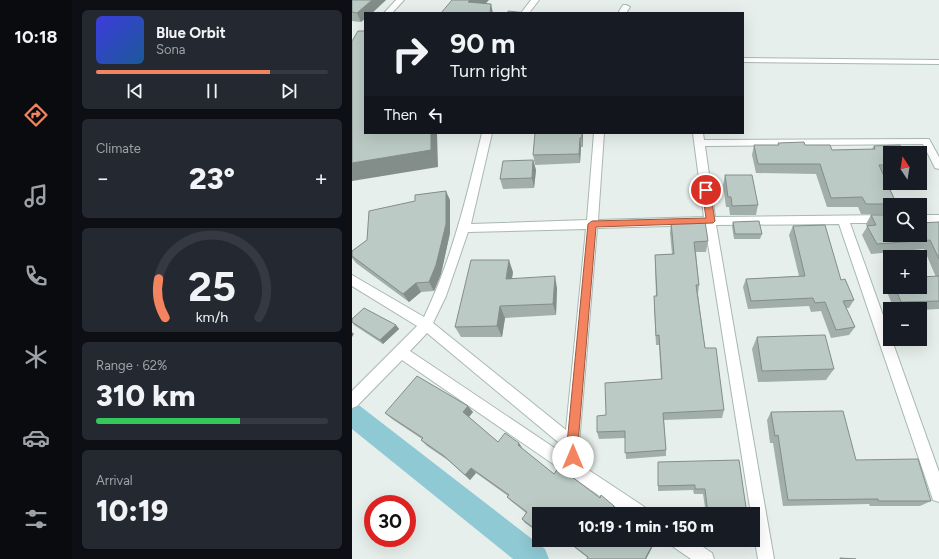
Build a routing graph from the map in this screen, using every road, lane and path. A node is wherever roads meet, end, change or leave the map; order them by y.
1 (400, 0) edge
2 (535, 0) edge
3 (389, 12) edge
4 (526, 12) edge
5 (744, 60) edge
6 (939, 62) edge
7 (487, 134) edge
8 (599, 134) edge
9 (699, 138) edge
10 (939, 166) edge
11 (883, 219) edge
12 (927, 219) edge
13 (939, 219) edge
14 (843, 220) junction
15 (710, 221) junction
16 (592, 224) junction
17 (464, 228) junction
18 (352, 280) edge
19 (426, 325) junction
20 (401, 352) junction
21 (352, 401) edge
22 (572, 444) junction
23 (574, 469) junction
24 (939, 494) edge
25 (630, 507) edge
26 (688, 547) edge
27 (706, 559) edge
28 (766, 559) edge

1 - 3 street
2 - 4 street
5 - 6 street
7 - 17 street
8 - 16 street
9 - 10 street
9 - 15 street
11 - 14 street
12 - 13 street
14 - 15 street
14 - 24 street
15 - 16 street
15 - 28 street
16 - 17 street
16 - 22 street
17 - 19 street
18 - 19 street
19 - 20 street
19 - 22 street
20 - 21 street
20 - 23 street
22 - 23 street
23 - 25 street
26 - 27 street

